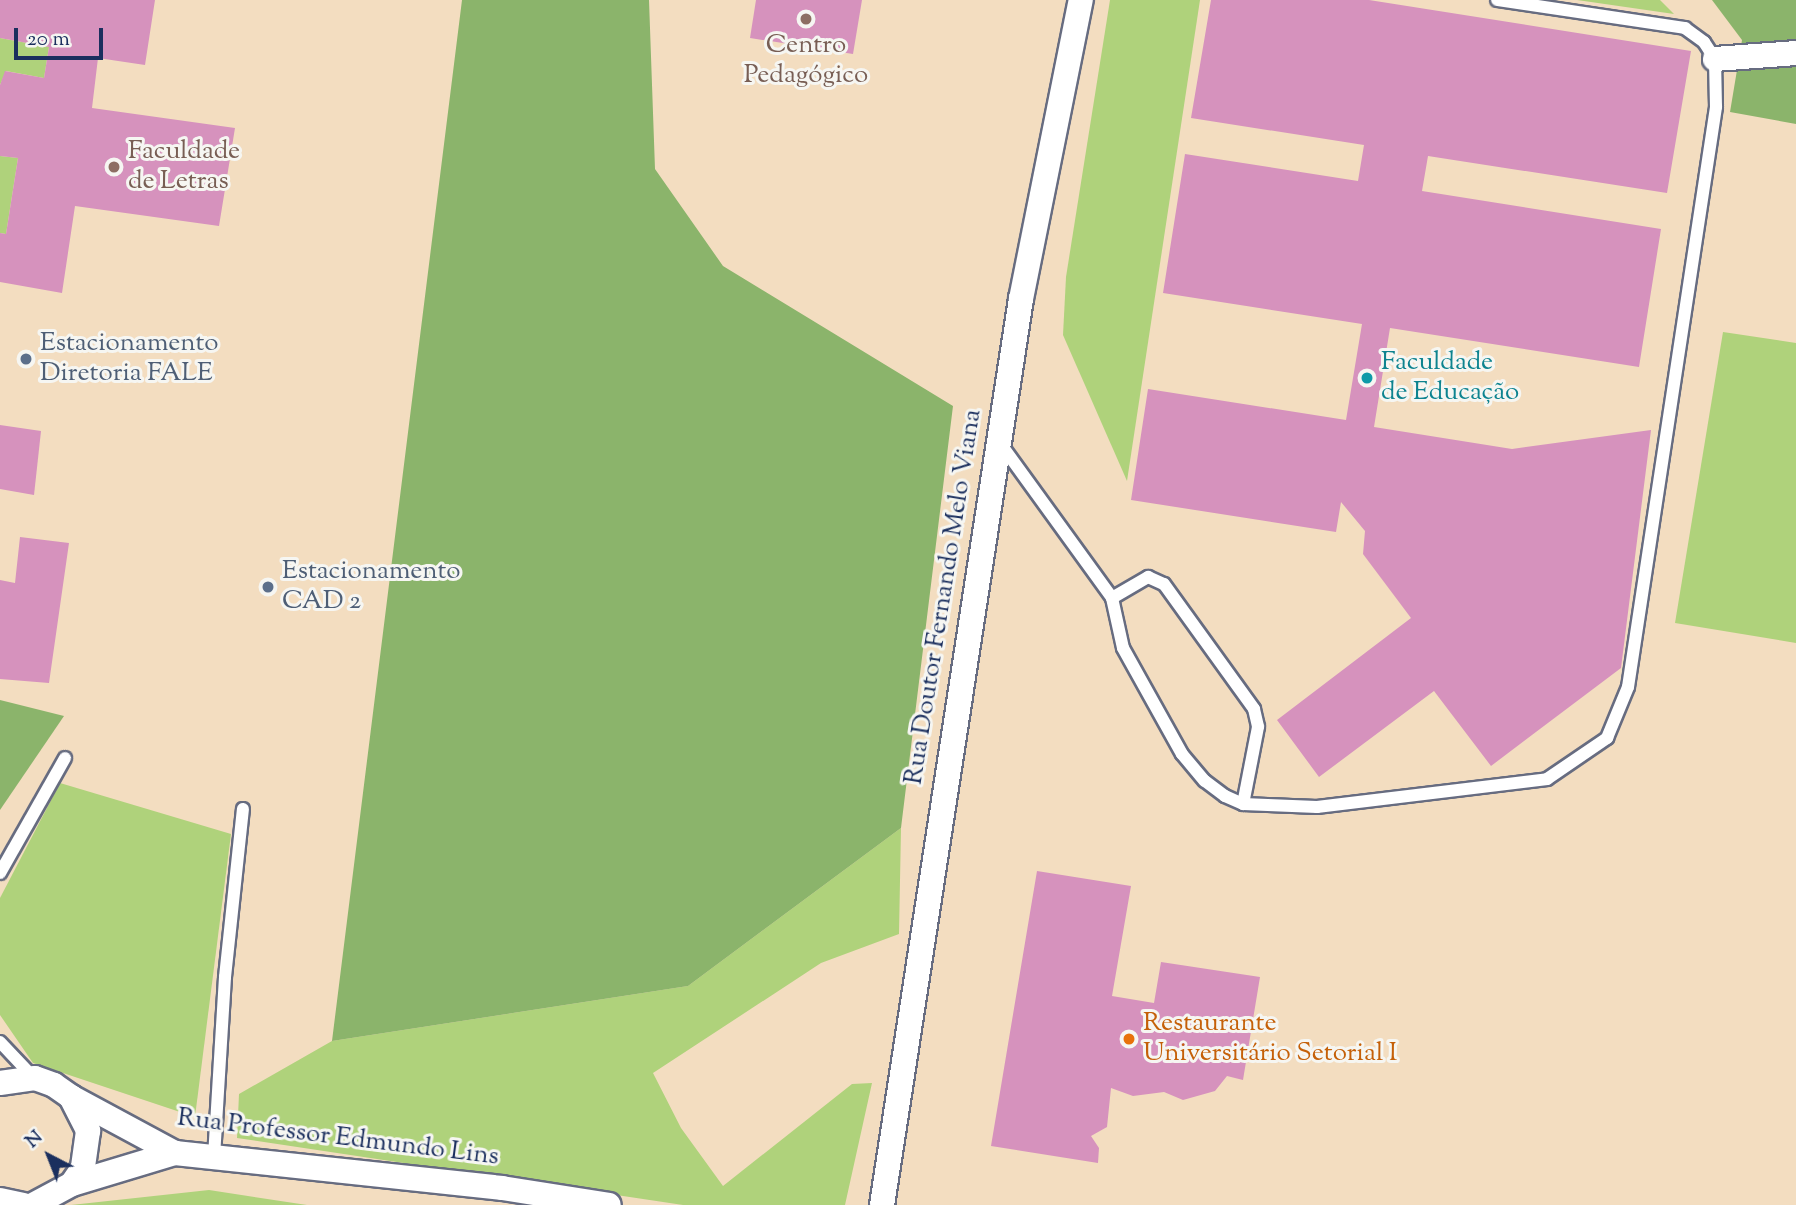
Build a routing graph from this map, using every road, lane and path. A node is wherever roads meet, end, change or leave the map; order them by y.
1 (1081, 0) edge
2 (1497, 0) edge
3 (1796, 53) edge
4 (1715, 59) junction
5 (998, 441) junction
6 (1112, 598) junction
7 (65, 758) dead end
8 (1243, 804) junction
9 (243, 809) dead end
10 (0, 873) edge
11 (0, 1042) edge
12 (34, 1078) junction
13 (0, 1083) edge
14 (71, 1097) junction
15 (175, 1153) junction
16 (214, 1157) junction
17 (72, 1184) junction
18 (0, 1200) edge
19 (23, 1205) edge
20 (33, 1205) edge
21 (40, 1205) edge
22 (609, 1205) edge
23 (882, 1205) edge

1 - 5 street, Rua Doutor Fernando Melo Viana
2 - 4 lane
3 - 4 street
4 - 8 lane
5 - 6 lane
5 - 23 street, Rua Doutor Fernando Melo Viana
6 - 8 lane
6 - 8 lane
7 - 10 lane
9 - 16 lane
11 - 12 lane
12 - 13 street
12 - 14 street, Rua Professor Edmundo Lins
14 - 15 street, Rua Professor Edmundo Lins
14 - 17 street
15 - 16 street, Rua Professor Edmundo Lins
15 - 17 street
16 - 22 street, Rua Professor Edmundo Lins
17 - 21 street
18 - 19 street
20 - 21 street

